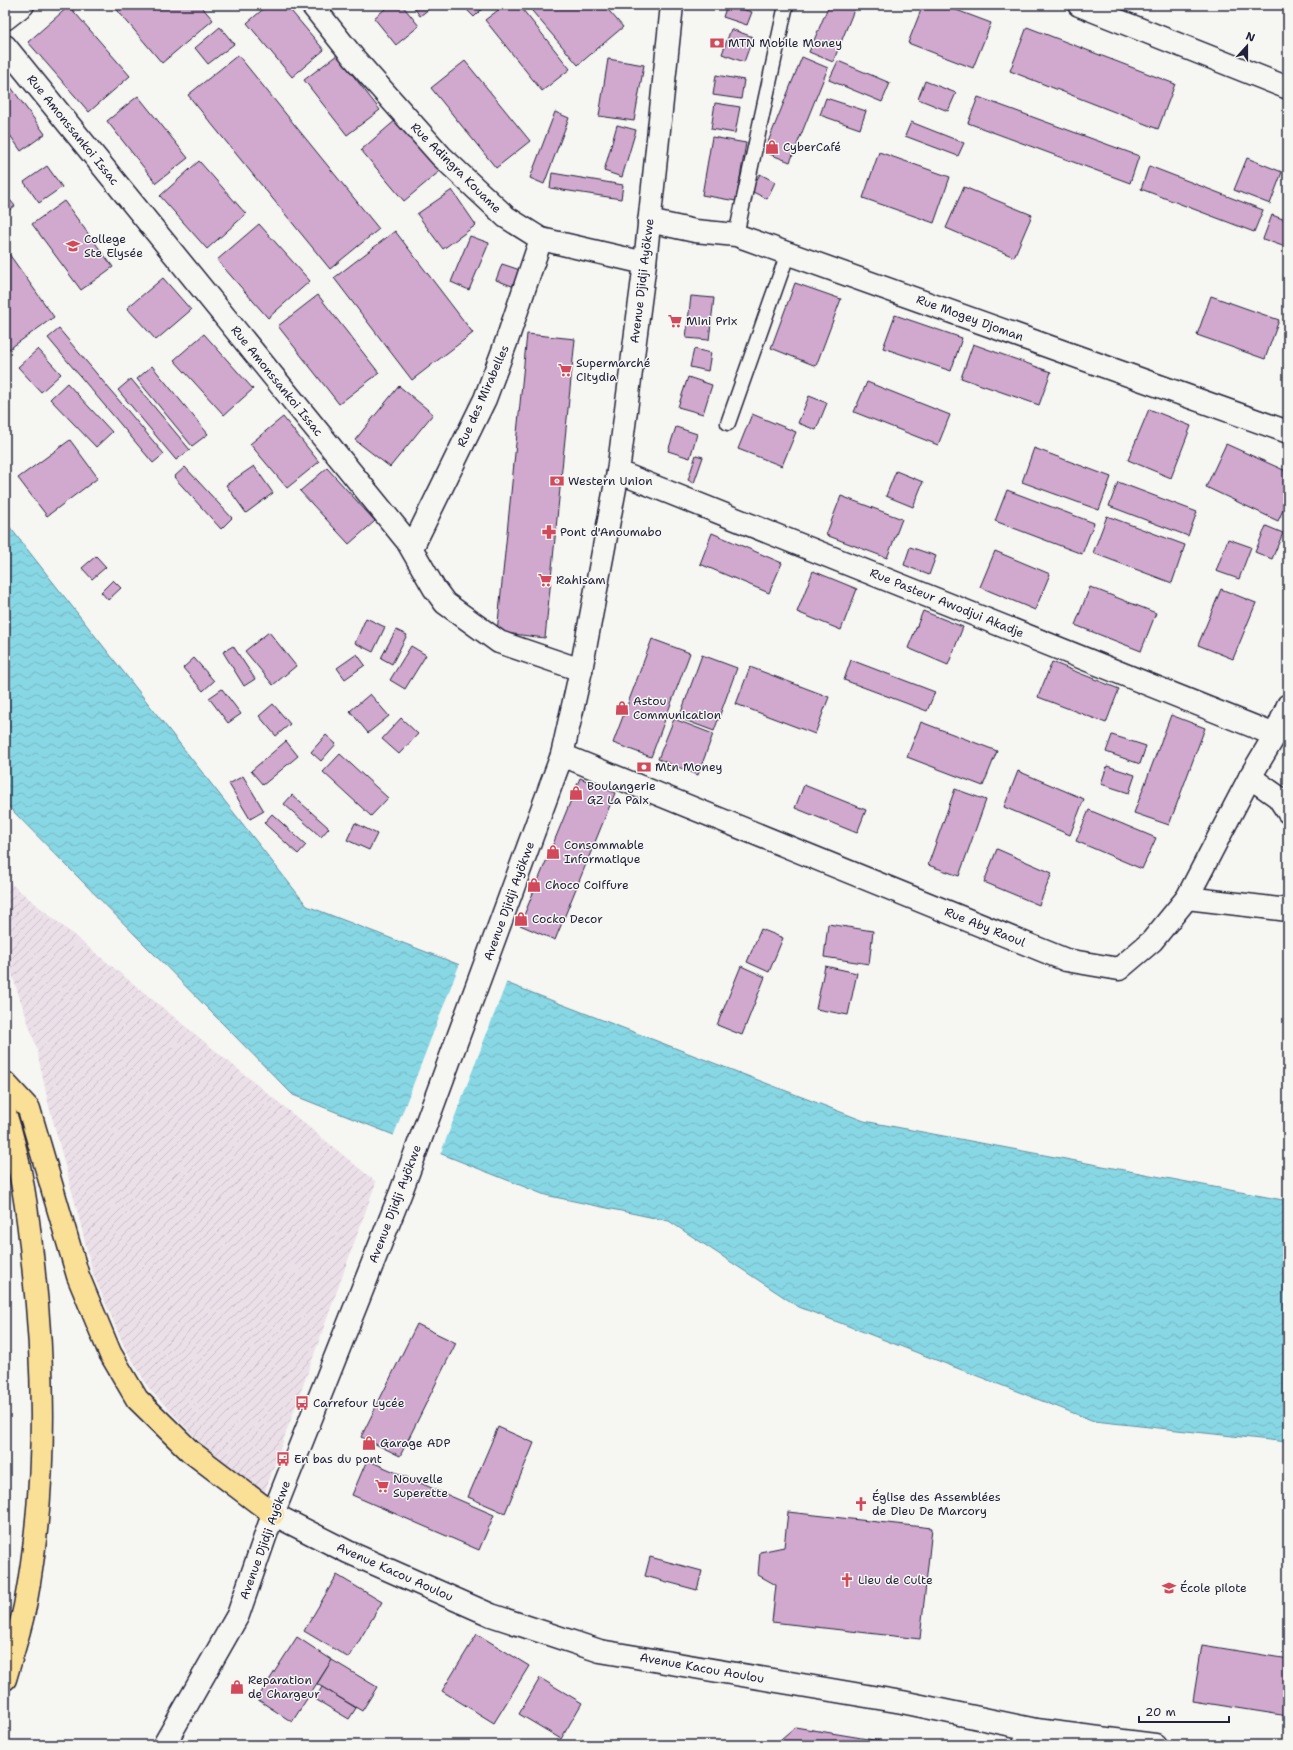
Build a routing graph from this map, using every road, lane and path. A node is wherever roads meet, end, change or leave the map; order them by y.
1 (23, 5) edge
2 (312, 5) edge
3 (672, 5) edge
4 (786, 5) edge
5 (1079, 5) edge
6 (5, 19) edge
7 (5, 46) edge
8 (1288, 88) edge
9 (649, 221) junction
10 (736, 235) junction
11 (541, 239) junction
12 (788, 253) junction
13 (645, 263) junction
14 (728, 423) dead end
15 (1288, 432) edge
16 (618, 472) junction
17 (412, 548) junction
18 (581, 670) junction
19 (1288, 705) edge
20 (1275, 735) junction
21 (562, 755) junction
22 (1250, 777) junction
23 (1288, 812) edge
24 (1187, 898) junction
25 (1287, 906) edge
26 (5, 1083) edge
27 (5, 1113) edge
28 (272, 1514) junction
29 (5, 1679) edge
30 (1030, 1740) edge
31 (164, 1745) edge
32 (1155, 1745) edge

1 - 6 street
2 - 11 street, Rue Adingra Kouame
3 - 9 street, Avenue Djidji Ayökwe
4 - 10 lane
5 - 8 street
7 - 17 street, Rue Amonssankoi Issac
9 - 10 street, Rue Mogey Djoman
9 - 13 street, Avenue Djidji Ayökwe
10 - 12 street, Rue Mogey Djoman
11 - 13 street, Rue Adingra Kouame
11 - 17 street, Rue des Mirabelles
12 - 14 lane
12 - 15 street, Rue Mogey Djoman
13 - 16 street, Avenue Djidji Ayökwe
16 - 18 street, Avenue Djidji Ayökwe
16 - 20 street, Rue Pasteur Awodjui Akadje
17 - 18 street, Rue Amonssankoi Issac
18 - 21 street, Avenue Djidji Ayökwe
19 - 20 street, Rue Aby Raoul
20 - 22 street, Rue Aby Raoul
21 - 24 street, Rue Aby Raoul
21 - 28 street, Avenue Djidji Ayökwe
22 - 23 street
22 - 24 street, Rue Aby Raoul
24 - 25 street
26 - 28 highway
27 - 29 highway
28 - 30 street, Avenue Kacou Aoulou
28 - 31 street, Avenue Djidji Ayökwe
30 - 32 street, Avenue Kacou Aoulou

